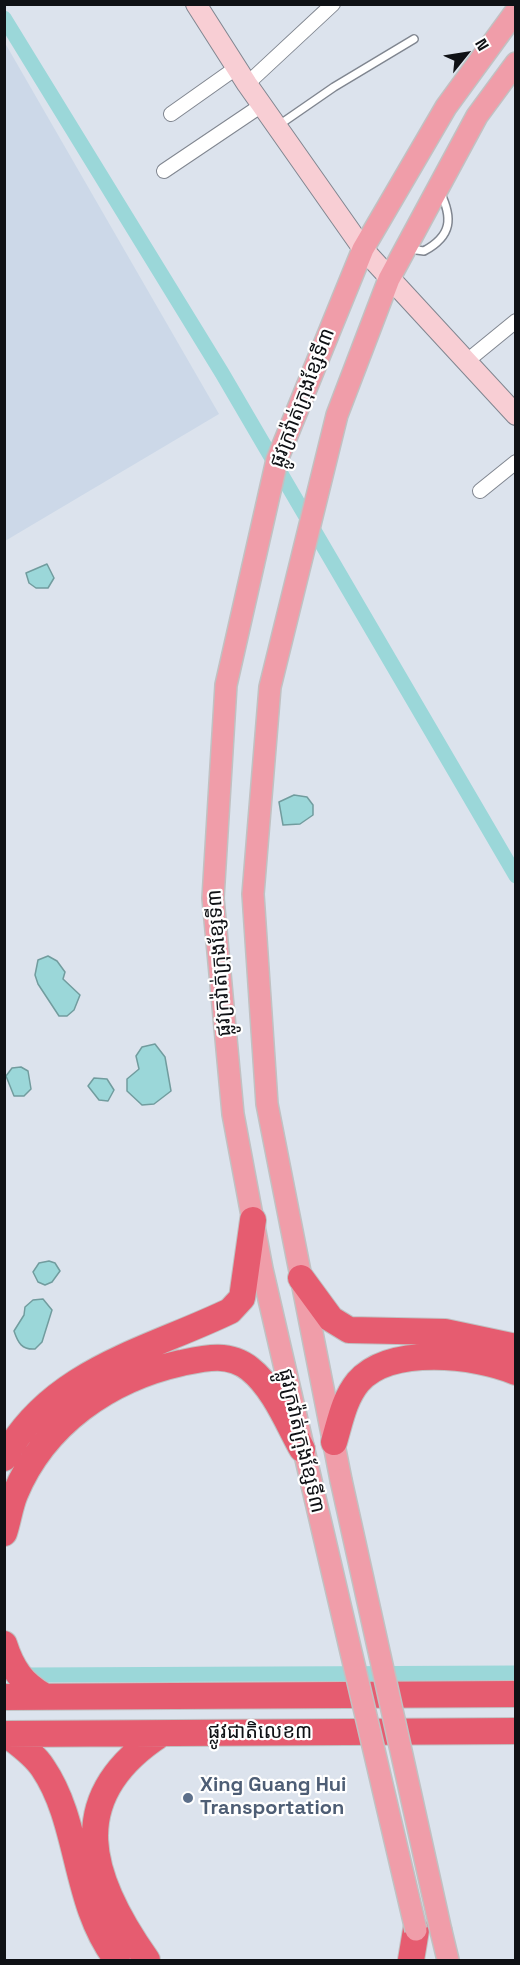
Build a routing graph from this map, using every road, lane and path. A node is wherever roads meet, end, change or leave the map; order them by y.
1 (196, 4) edge
2 (333, 4) edge
3 (516, 11) edge
4 (414, 39) dead end
5 (515, 64) edge
6 (242, 76) junction
7 (262, 105) junction
8 (171, 114) dead end
9 (277, 127) junction
10 (164, 171) dead end
11 (437, 187) junction
12 (404, 248) junction
13 (363, 249) junction
14 (388, 279) junction
15 (516, 321) edge
16 (467, 361) junction
17 (516, 415) edge
18 (516, 462) edge
19 (480, 490) dead end
20 (253, 1220) junction
21 (301, 1278) junction
22 (516, 1347) edge
23 (516, 1372) edge
24 (334, 1442) junction
25 (302, 1449) junction
26 (4, 1458) edge
27 (4, 1533) edge
28 (4, 1644) edge
29 (516, 1694) edge
30 (44, 1696) junction
31 (4, 1697) edge
32 (516, 1731) edge
33 (5, 1734) edge
34 (161, 1734) junction
35 (416, 1930) junction
36 (117, 1960) edge
37 (147, 1960) edge
38 (411, 1960) edge
39 (422, 1960) edge
40 (448, 1960) edge

1 - 6 main road
2 - 6 street
3 - 13 main road, ផ្លូវក្រវ៉ាត់ក្រុងខ្សែទី៣
4 - 9 lane
5 - 11 main road, ផ្លូវក្រវ៉ាត់ក្រុងខ្សែទី៣
6 - 7 main road
6 - 8 street
7 - 9 main road
7 - 10 street
9 - 13 main road
11 - 12 main road, ផ្លូវក្រវ៉ាត់ក្រុងខ្សែទី៣
11 - 12 lane
12 - 14 main road, ផ្លូវក្រវ៉ាត់ក្រុងខ្សែទី៣
13 - 14 main road
13 - 20 main road, ផ្លូវក្រវ៉ាត់ក្រុងខ្សែទី៣
14 - 16 main road
14 - 21 main road, ផ្លូវក្រវ៉ាត់ក្រុងខ្សែទី៣
15 - 16 street
16 - 17 main road
18 - 19 street
20 - 25 main road, ផ្លូវក្រវ៉ាត់ក្រុងខ្សែទី៣
20 - 26 highway
21 - 22 highway
21 - 24 main road, ផ្លូវក្រវ៉ាត់ក្រុងខ្សែទី៣
23 - 24 highway
24 - 40 main road, ផ្លូវក្រវ៉ាត់ក្រុងខ្សែទី៣, bridge
25 - 27 highway
25 - 35 main road, ផ្លូវក្រវ៉ាត់ក្រុងខ្សែទី៣, bridge
28 - 30 highway
29 - 30 highway, ផ្លូវជាតិលេខ៣
30 - 31 highway, ផ្លូវជាតិលេខ៣
32 - 34 highway, ផ្លូវជាតិលេខ៣
33 - 34 highway, ផ្លូវជាតិលេខ៣
33 - 36 highway
34 - 37 highway
35 - 38 highway
35 - 39 main road, ផ្លូវក្រវ៉ាត់ក្រុងខ្សែទី៣

